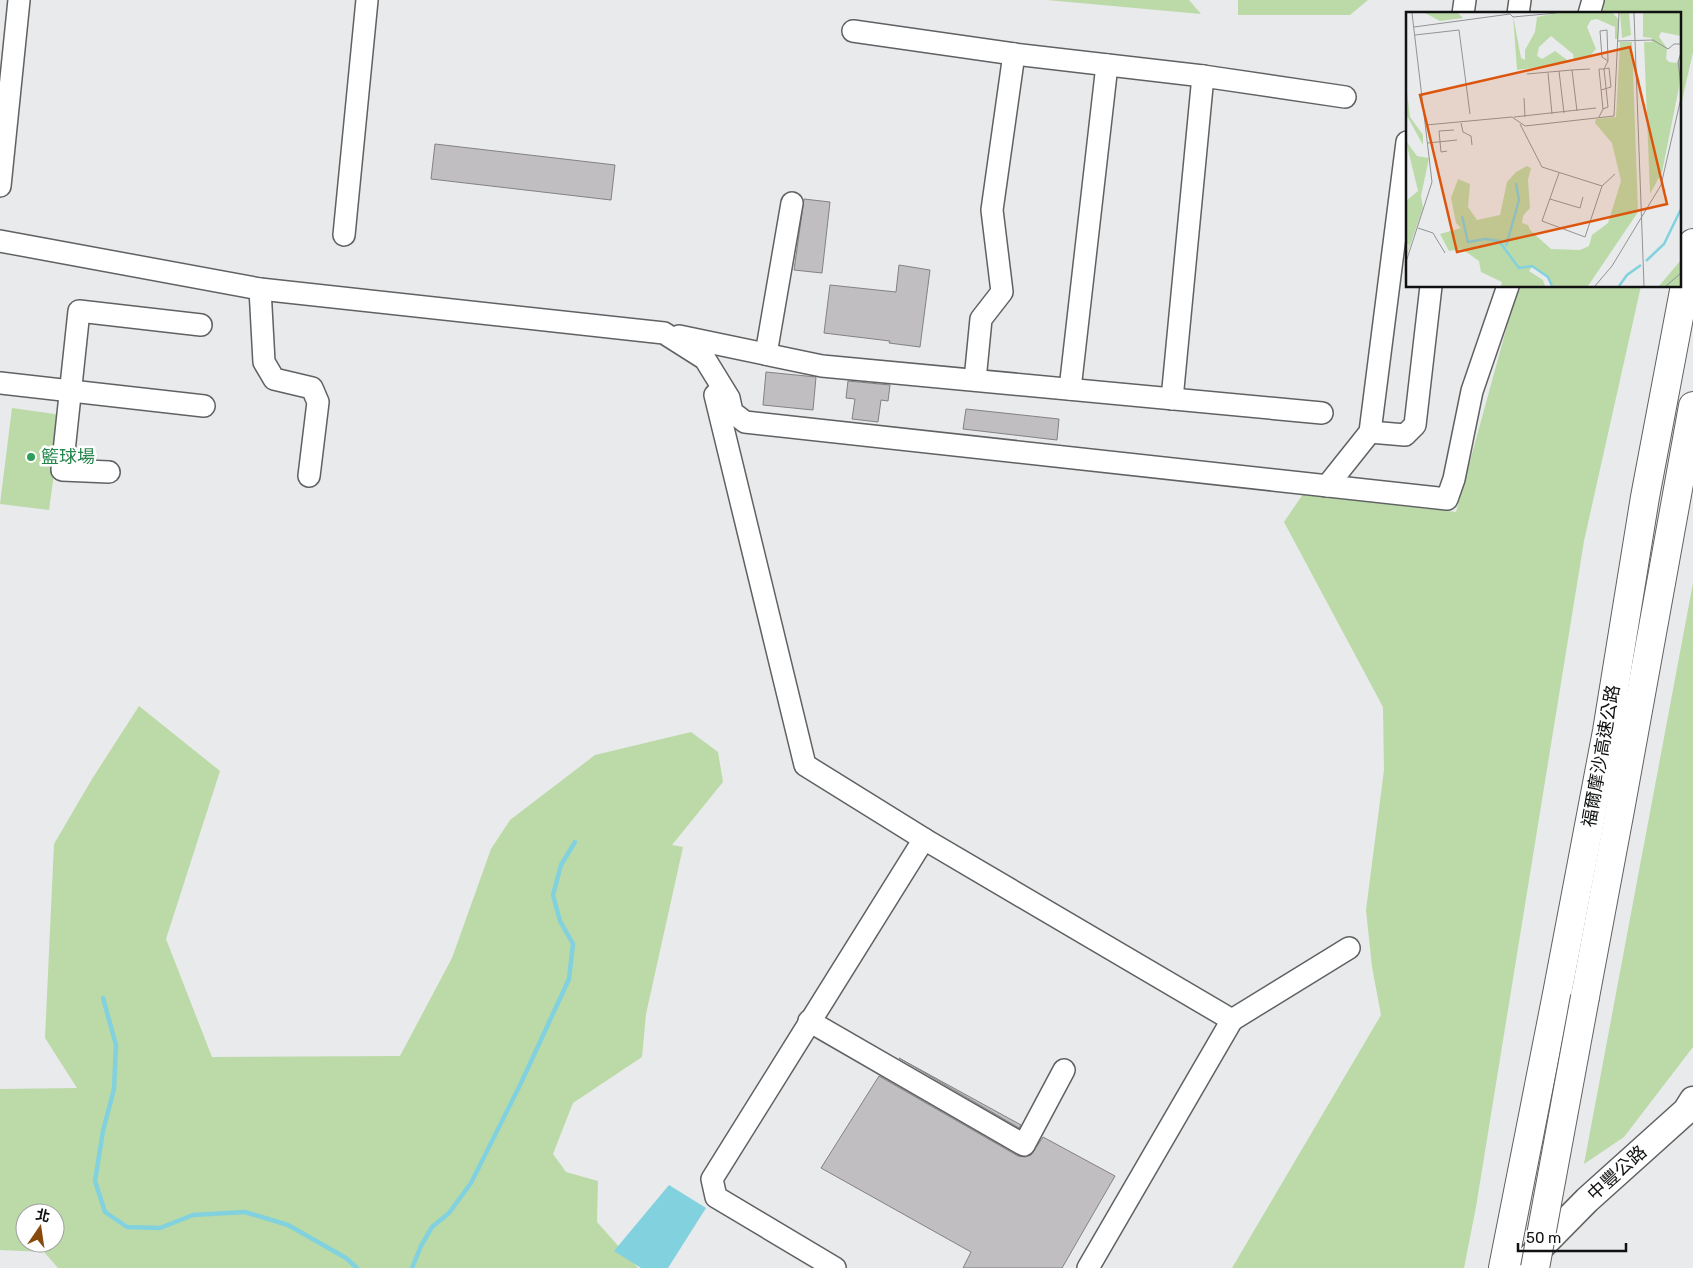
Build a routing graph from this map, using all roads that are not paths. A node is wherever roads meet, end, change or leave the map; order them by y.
1 (19, 0) edge
2 (367, 0) edge
3 (853, 31) dead end
4 (1014, 54) junction
5 (1107, 65) junction
6 (1203, 76) junction
7 (1345, 98) dead end
8 (1406, 157) edge
9 (0, 186) edge
10 (792, 203) dead end
11 (344, 235) dead end
12 (0, 241) edge
13 (1693, 243) edge
14 (1398, 278) edge
15 (1431, 288) edge
16 (1507, 288) edge
17 (260, 289) junction
18 (200, 325) dead end
19 (664, 332) junction
20 (766, 354) junction
21 (706, 359) junction
22 (975, 380) junction
23 (0, 382) edge
24 (1070, 389) junction
25 (70, 391) junction
26 (1172, 399) junction
27 (204, 406) dead end
28 (1693, 406) edge
29 (1322, 413) dead end
30 (1370, 432) junction
31 (109, 472) dead end
32 (309, 476) dead end
33 (1327, 486) junction
34 (924, 839) junction
35 (1349, 948) dead end
36 (1232, 1020) junction
37 (809, 1021) junction
38 (1064, 1070) dead end
39 (1693, 1100) edge
40 (1693, 1124) edge
41 (1610, 1191) junction
42 (835, 1268) edge
43 (1088, 1268) edge
44 (1503, 1268) edge
45 (1520, 1268) edge
46 (1535, 1268) edge
47 (1542, 1268) edge

1 - 9 street
2 - 11 street
3 - 4 street
4 - 5 street
4 - 22 street
5 - 6 street
5 - 24 street
6 - 7 street
6 - 26 street
8 - 14 street
10 - 20 street
12 - 17 street
13 - 44 highway, 福爾摩沙高速公路
14 - 30 street
15 - 30 street
16 - 33 street
17 - 19 street
17 - 32 street
18 - 25 street
19 - 20 street
19 - 21 street
20 - 22 street
21 - 33 street
21 - 34 street
22 - 24 street
23 - 25 street
24 - 26 street
25 - 27 street
25 - 31 street
26 - 29 street
28 - 46 highway, 福爾摩沙高速公路, bridge
30 - 33 street
34 - 36 street
34 - 37 street
35 - 36 street
36 - 43 street
37 - 38 street
37 - 42 street
39 - 41 main road, 中豐公路
40 - 41 main road, 中豐公路
41 - 45 main road, 中豐公路
41 - 47 main road, 中豐公路

